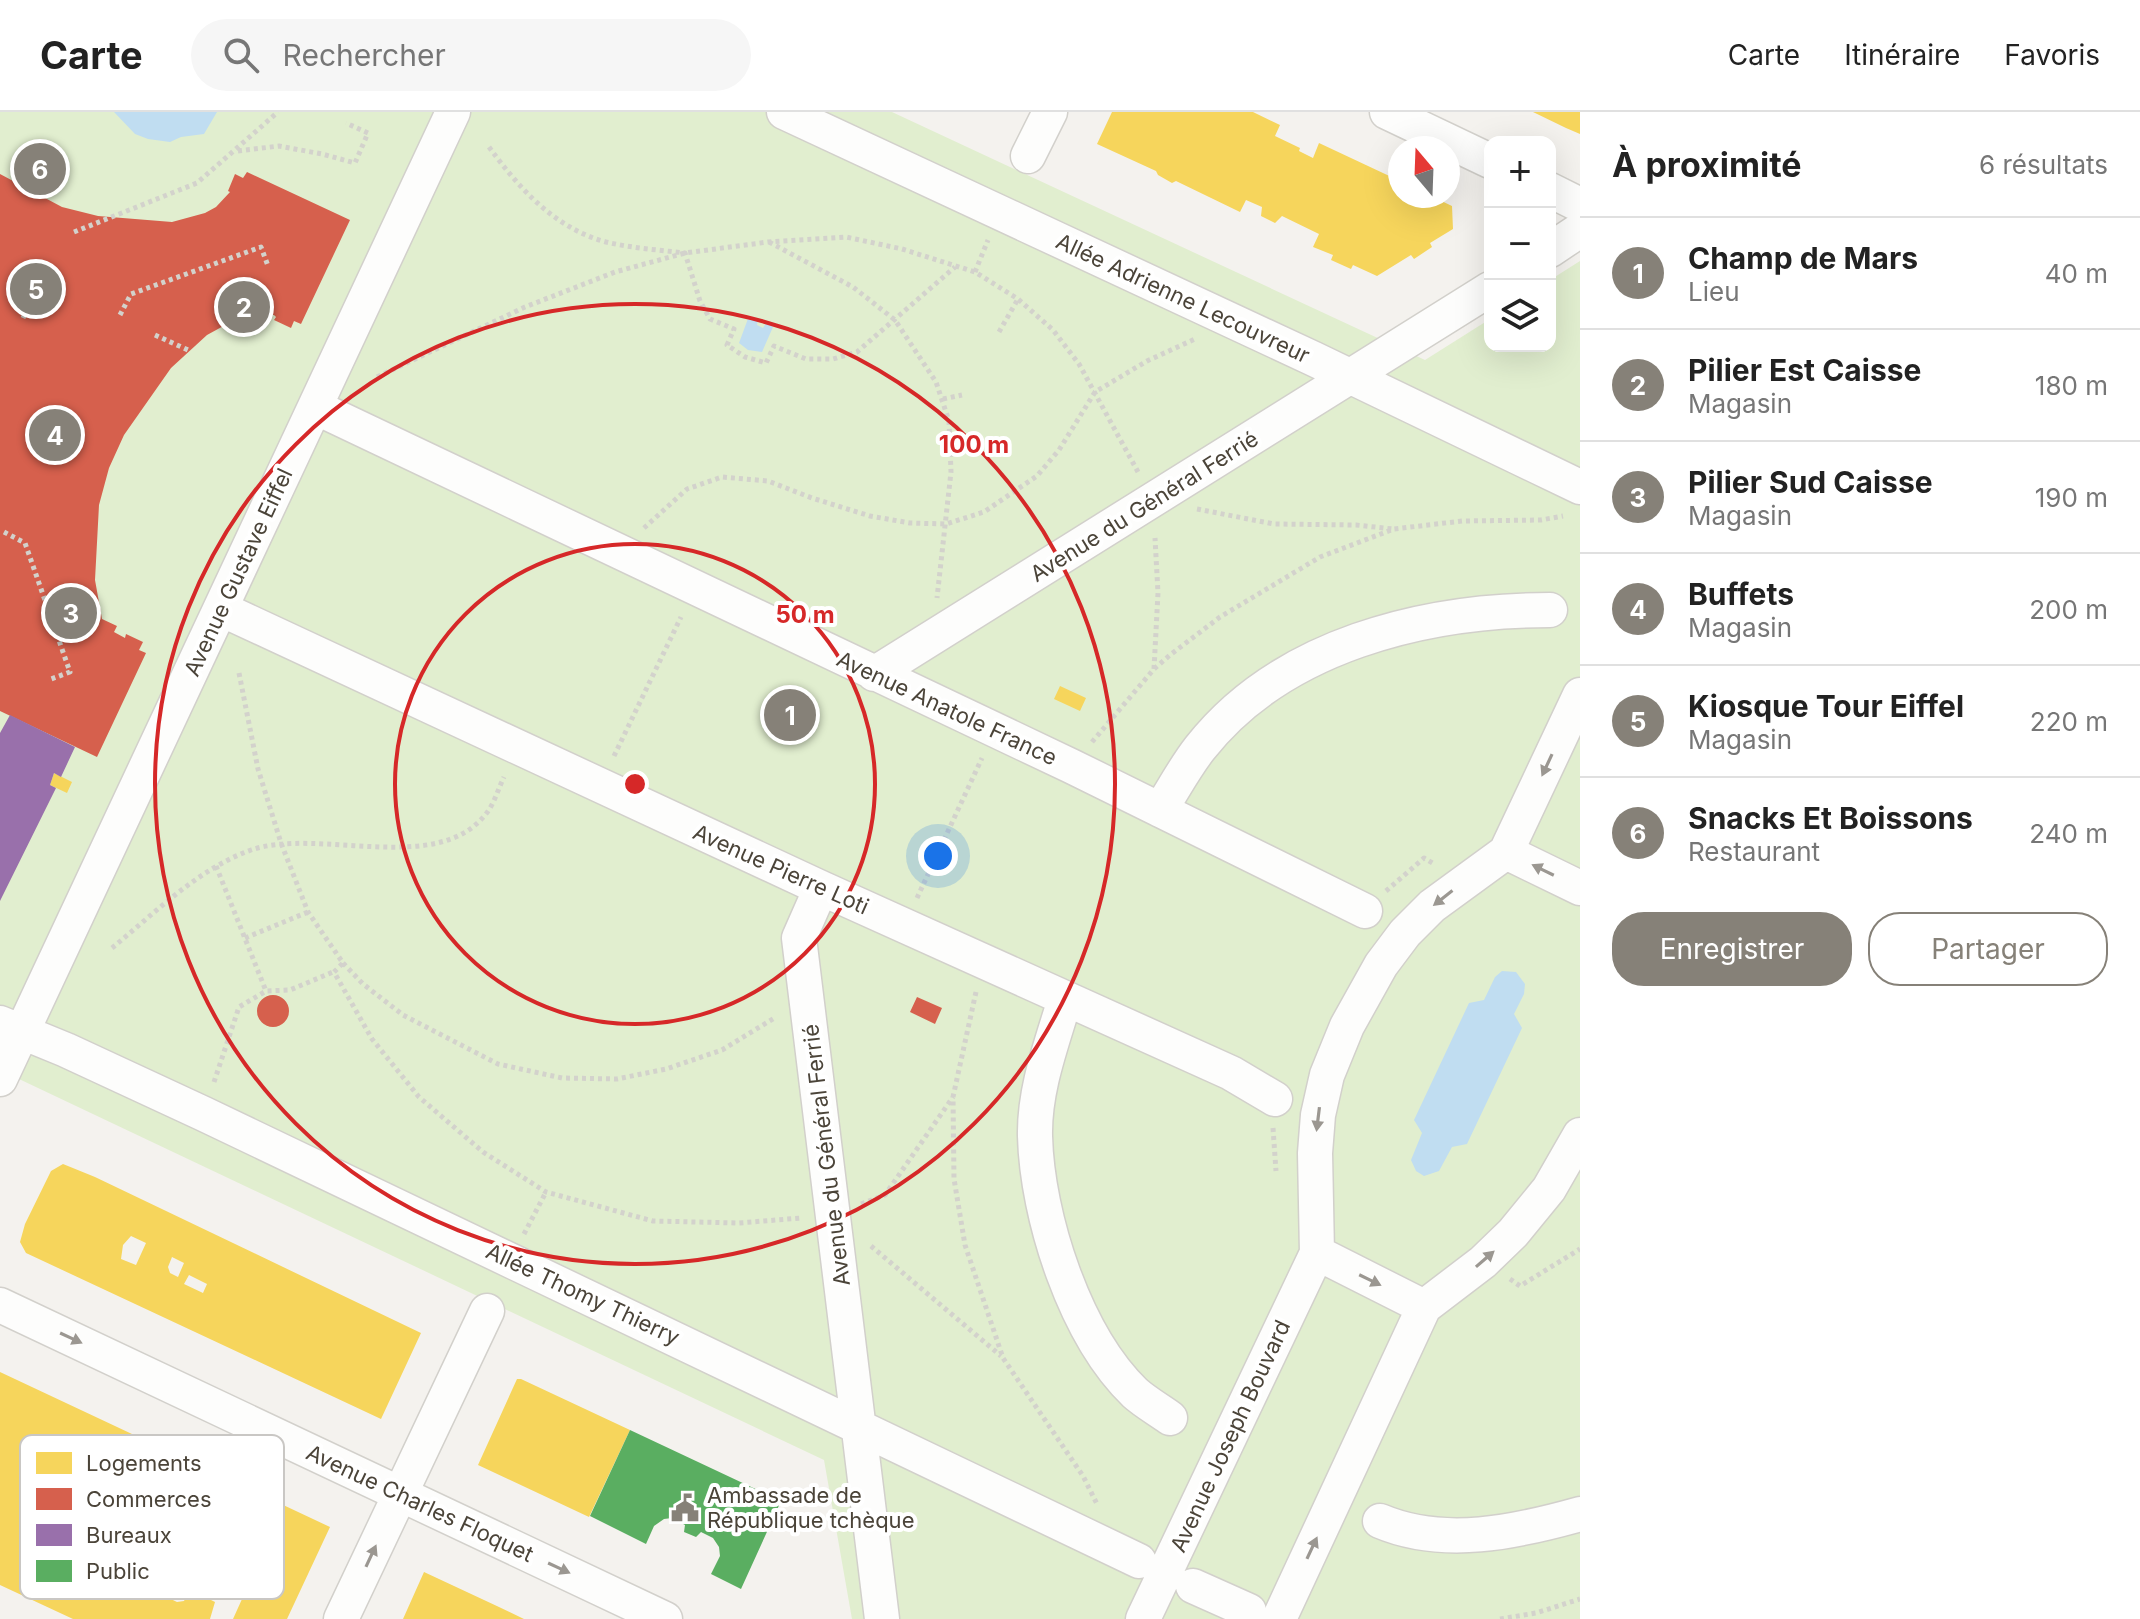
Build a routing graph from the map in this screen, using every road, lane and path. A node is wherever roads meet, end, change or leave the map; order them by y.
1 (278, 112) edge
2 (453, 112) edge
3 (784, 112) edge
4 (1050, 112) edge
5 (1387, 112) edge
6 (346, 123) dead end
7 (489, 147) dead end
8 (235, 151) junction
9 (1028, 156) dead end
10 (1484, 158) edge
11 (1556, 193) edge
12 (1580, 205) edge
13 (1580, 230) edge
14 (74, 232) dead end
15 (768, 242) junction
16 (1556, 246) edge
17 (685, 253) junction
18 (268, 266) dead end
19 (955, 267) junction
20 (64, 288) dead end
21 (1484, 293) edge
22 (1018, 299) junction
23 (120, 315) dead end
24 (23, 318) dead end
25 (895, 320) junction
26 (1232, 321) junction
27 (999, 332) dead end
28 (155, 335) dead end
29 (188, 350) dead end
30 (377, 377) dead end
31 (1352, 378) junction
32 (1095, 392) junction
33 (962, 395) dead end
34 (943, 399) junction
35 (315, 407) junction
36 (1153, 501) junction
37 (1574, 501) edge
38 (946, 524) junction
39 (1394, 529) junction
40 (4, 532) dead end
41 (617, 553) junction
42 (694, 589) junction
43 (221, 609) junction
44 (1550, 610) dead end
45 (932, 638) junction
46 (1154, 669) junction
47 (239, 673) dead end
48 (874, 674) junction
49 (51, 679) dead end
50 (1580, 695) edge
51 (995, 731) junction
52 (519, 747) junction
53 (1071, 766) junction
54 (600, 785) junction
55 (1160, 810) junction
56 (281, 843) junction
57 (1506, 852) junction
58 (1435, 865) dead end
59 (216, 866) junction
60 (821, 888) junction
61 (1580, 888) edge
62 (1365, 911) joint
63 (308, 912) junction
64 (904, 924) junction
65 (245, 938) junction
66 (112, 948) dead end
67 (983, 960) junction
68 (343, 963) junction
69 (334, 972) junction
70 (266, 991) junction
71 (807, 998) junction
72 (1065, 999) junction
73 (12, 1028) edge
74 (0, 1079) edge
75 (953, 1097) junction
76 (1275, 1099) joint
77 (204, 1114) junction
78 (1580, 1135) edge
79 (1276, 1171) dead end
80 (546, 1192) junction
81 (833, 1215) junction
82 (1580, 1249) edge
83 (1317, 1253) junction
84 (511, 1260) junction
85 (1520, 1286) dead end
86 (0, 1305) edge
87 (1424, 1307) junction
88 (487, 1311) dead end
89 (1003, 1358) junction
90 (1170, 1418) dead end
91 (859, 1425) junction
92 (276, 1435) edge
93 (284, 1439) edge
94 (401, 1494) junction
95 (1580, 1514) edge
96 (1380, 1521) dead end
97 (1130, 1557) joint
98 (1193, 1586) dead end
99 (1580, 1599) edge
100 (1264, 1615) edge
101 (341, 1619) edge
102 (665, 1619) edge
103 (882, 1619) edge
104 (1143, 1619) edge
105 (1500, 1619) edge

1 - 8 path
2 - 35 street, Avenue Gustave Eiffel
3 - 26 street, Allée Adrienne Lecouvreur
4 - 9 street
5 - 10 street
6 - 8 path
7 - 17 path
8 - 14 path
11 - 12 street
13 - 16 street
15 - 17 path
15 - 19 path
15 - 25 path
17 - 25 path
17 - 30 path
18 - 23 path
19 - 22 path
19 - 25 path
20 - 24 path
21 - 31 street, Avenue du Général Ferrié
22 - 27 path
22 - 32 path
25 - 34 path
26 - 31 street, Allée Adrienne Lecouvreur
26 - 32 path
28 - 29 path
31 - 36 street, Avenue du Général Ferrié
31 - 37 street, Allée Adrienne Lecouvreur
32 - 36 path
32 - 38 path
33 - 34 path
34 - 38 path
35 - 41 street, Avenue Anatole France
35 - 43 street, Avenue Gustave Eiffel
36 - 39 path
36 - 45 street, Avenue du Général Ferrié
36 - 46 path
37 - 39 path
38 - 41 path
38 - 45 path
39 - 46 path
40 - 49 path
41 - 42 street, Avenue Anatole France
42 - 48 street, Avenue Anatole France
42 - 54 path
43 - 52 street, Avenue Pierre Loti
43 - 73 street, Avenue Gustave Eiffel
44 - 55 street
45 - 48 street, Avenue du Général Ferrié
46 - 53 path
47 - 56 path
48 - 51 street, Avenue Anatole France
50 -> 57 street
51 - 53 street, Avenue Anatole France
51 - 64 path
52 - 54 street, Avenue Pierre Loti
52 - 56 path
53 - 55 street, Avenue Anatole France
54 - 60 street, Avenue Pierre Loti
55 - 62 street, Avenue Anatole France
56 - 59 path
56 - 63 path
61 -> 57 street
57 -> 83 street
58 - 62 path
59 - 65 path
59 - 66 path
60 - 64 street, Avenue Pierre Loti
60 - 71 street, Avenue du Général Ferrié
63 - 65 path
63 - 68 path
64 - 67 street, Avenue Pierre Loti
65 - 70 path
67 - 72 street, Avenue Pierre Loti
67 - 75 path
68 - 69 path
68 - 71 path
69 - 70 path
69 - 80 path
70 - 77 path
71 - 81 street, Avenue du Général Ferrié
72 - 76 street, Avenue Pierre Loti
72 - 90 street
73 - 74 street, Avenue Gustave Eiffel
73 - 77 street, Allée Thomy Thierry
75 - 81 path
75 - 89 path
76 - 79 path
77 - 84 street, Allée Thomy Thierry
87 -> 78 street
80 - 81 path
80 - 84 path
81 - 89 path
81 - 91 street, Avenue du Général Ferrié
82 - 85 path
83 -> 87 street
83 - 104 street, Avenue Joseph Bouvard
84 - 91 street, Allée Thomy Thierry
86 -> 92 street, Avenue Charles Floquet
100 -> 87 street
88 - 94 street
89 - 97 path
91 - 97 street, Allée Thomy Thierry
91 - 103 street, Avenue du Général Ferrié
93 -> 94 street, Avenue Charles Floquet
101 -> 94 street
94 -> 102 street, Avenue Charles Floquet
95 - 96 street
98 - 100 street
99 - 105 path

